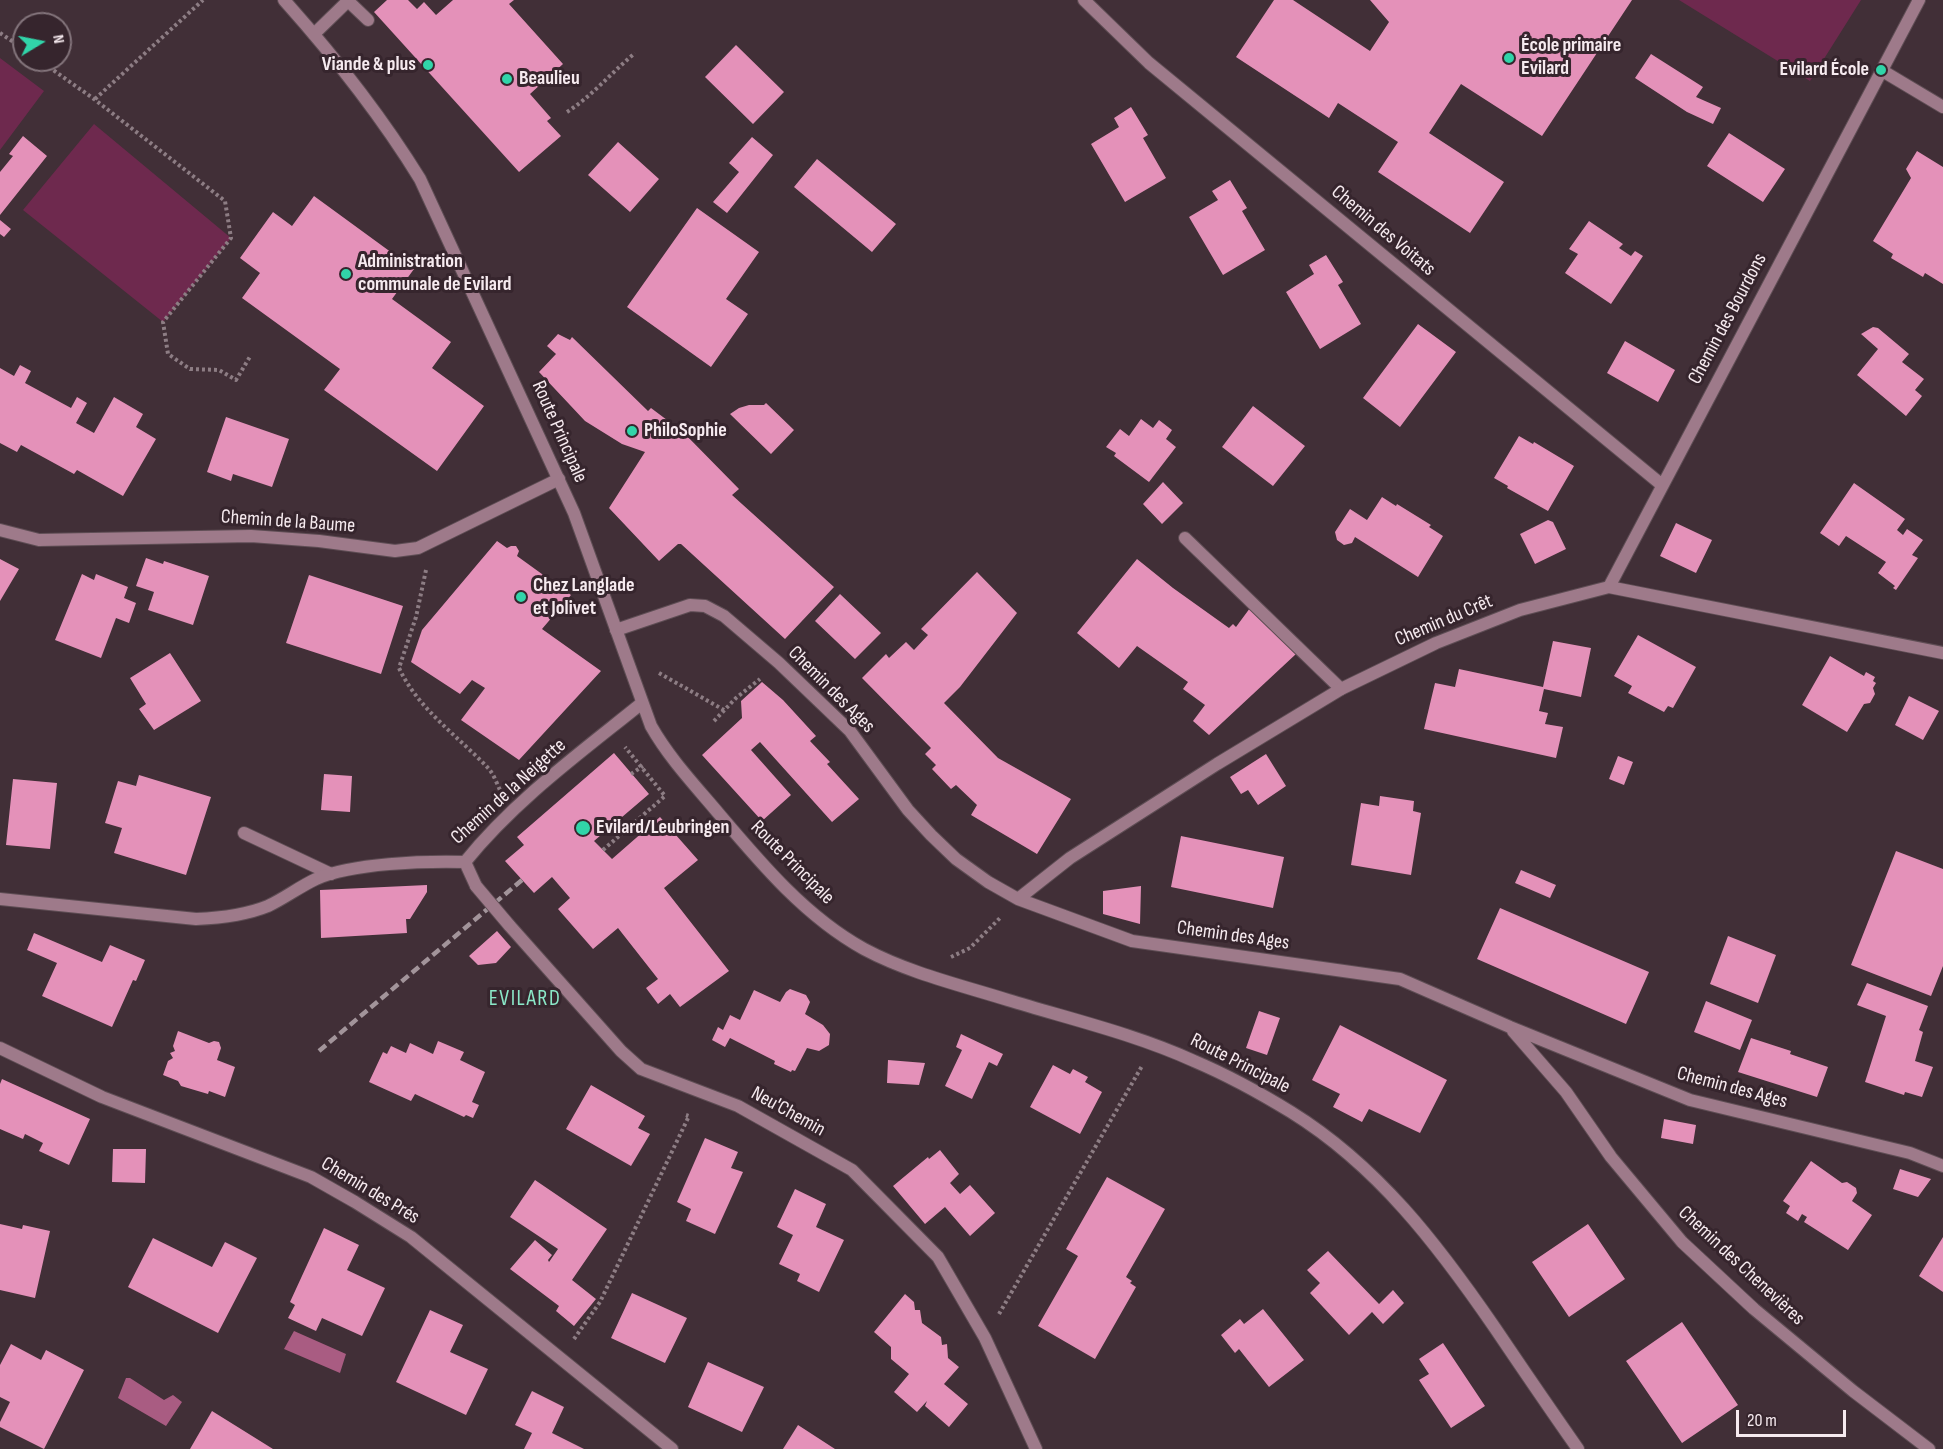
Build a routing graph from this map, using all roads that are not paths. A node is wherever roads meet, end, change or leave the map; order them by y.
1 (284, 0) edge
2 (348, 0) edge
3 (1084, 0) edge
4 (1919, 0) edge
5 (368, 21) dead end
6 (314, 34) junction
7 (1881, 70) junction
8 (1943, 107) edge
9 (559, 479) junction
10 (1662, 485) junction
11 (0, 530) edge
12 (1185, 538) dead end
13 (1608, 586) junction
14 (616, 630) junction
15 (1943, 653) edge
16 (1341, 689) junction
17 (642, 703) junction
18 (244, 833) dead end
19 (465, 862) junction
20 (331, 874) junction
21 (0, 899) edge
22 (1018, 899) junction
23 (1510, 1027) junction
24 (0, 1048) edge
25 (1943, 1166) edge
26 (672, 1449) edge
27 (1036, 1449) edge
28 (1578, 1449) edge
29 (1929, 1449) edge

1 - 6 street, Route Principale
2 - 5 street
2 - 6 street
3 - 10 street, Chemin des Voitats
4 - 7 street, Chemin des Bourdons
6 - 9 street, Route Principale
7 - 8 street
7 - 10 street, Chemin des Bourdons
9 - 11 street, Chemin de la Baume
9 - 14 street, Route Principale
10 - 13 street, Chemin des Bourdons
12 - 16 street
13 - 15 street, Chemin du Crêt
13 - 16 street, Chemin du Crêt
14 - 17 street, Route Principale
14 - 22 street, Chemin des Ages
16 - 22 street, Chemin du Crêt
17 - 19 street, Chemin de la Neigette
17 - 28 street, Route Principale
18 - 20 street
19 - 20 street, Chemin de la Neigette
19 - 27 street, Neu'Chemin, bridge
20 - 21 street, Chemin de la Neigette
22 - 23 street, Chemin des Ages
23 - 25 street, Chemin des Ages
23 - 29 street, Chemin des Chenevières
24 - 26 street, Chemin des Prés

